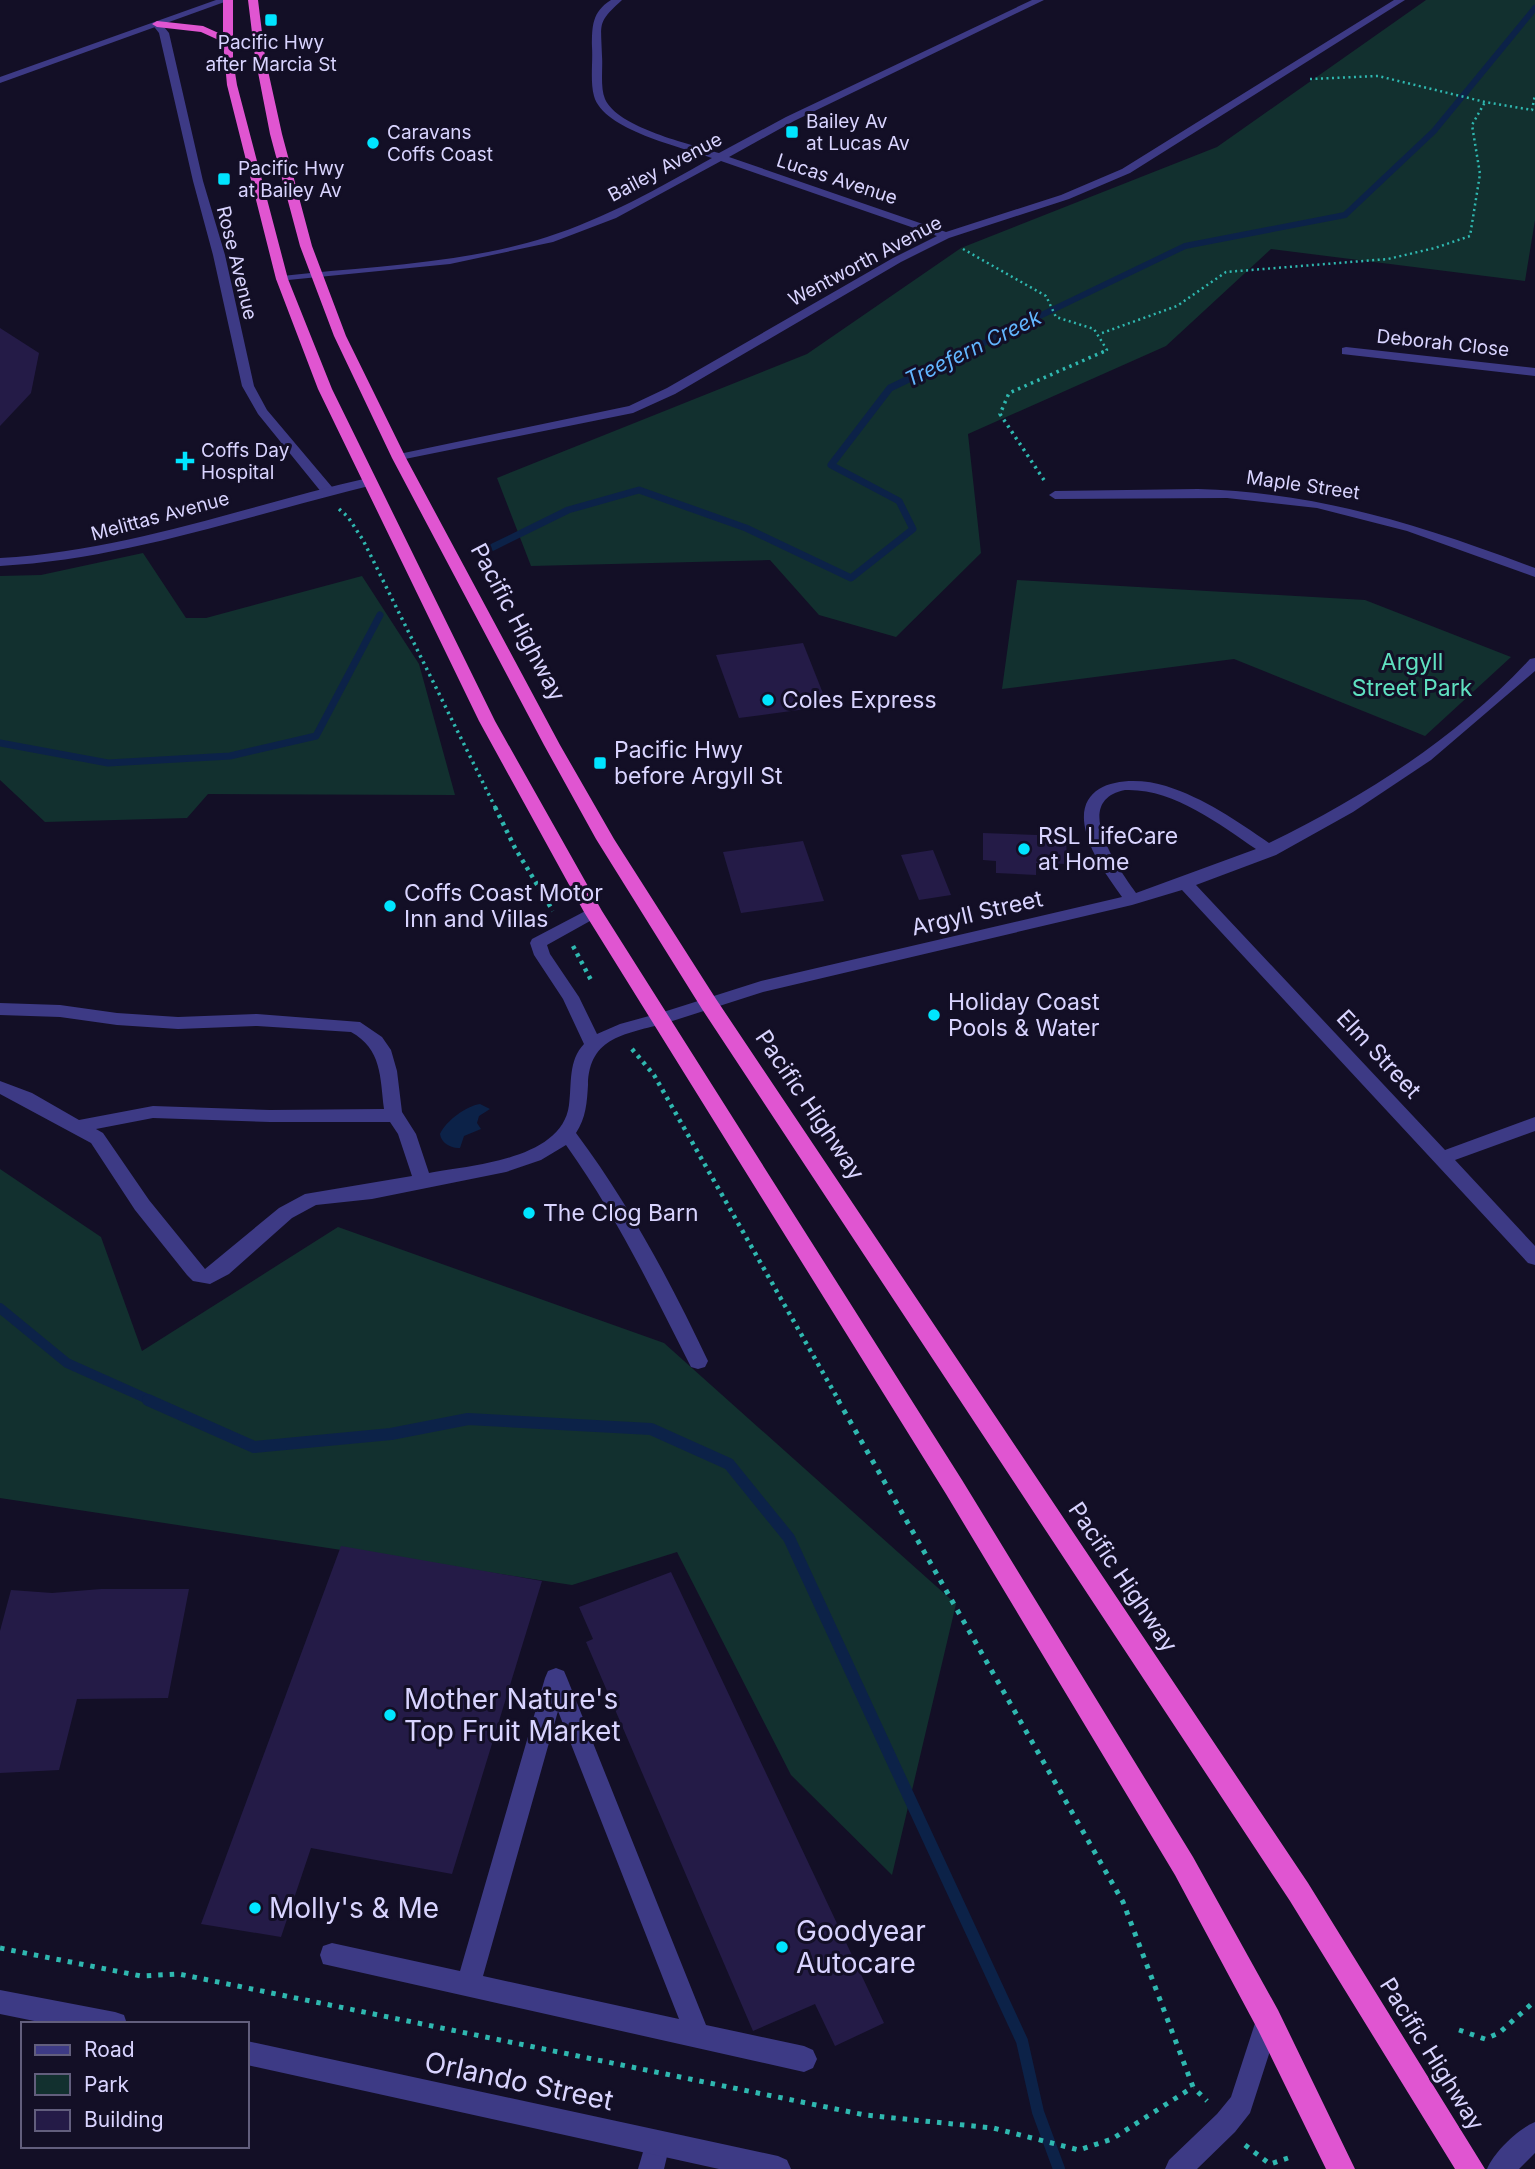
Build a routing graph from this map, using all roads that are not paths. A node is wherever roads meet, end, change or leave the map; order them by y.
1 (226, 0) edge
2 (253, 0) edge
3 (618, 0) edge
4 (1038, 0) edge
5 (1400, 0) edge
6 (157, 24) junction
7 (228, 41) junction
8 (0, 80) edge
9 (718, 158) junction
10 (945, 236) junction
11 (317, 275) junction
12 (282, 279) junction
13 (1346, 351) dead end
14 (1535, 372) edge
15 (399, 458) junction
16 (368, 482) junction
17 (327, 490) junction
18 (1055, 495) road end
19 (0, 562) edge
20 (1535, 573) edge
21 (1535, 662) edge
22 (1269, 851) junction
23 (1186, 884) junction
24 (1132, 900) junction
25 (593, 912) junction
26 (709, 1004) junction
27 (0, 1009) edge
28 (660, 1019) junction
29 (593, 1044) junction
30 (0, 1087) edge
31 (395, 1115) junction
32 (1535, 1124) edge
33 (79, 1126) junction
34 (568, 1135) junction
35 (1442, 1158) junction
36 (423, 1180) junction
37 (1535, 1258) edge
38 (698, 1361) dead end
39 (332, 1955) dead end
40 (468, 1985) junction
41 (0, 2002) edge
42 (1268, 2020) junction
43 (104, 2022) edge
44 (698, 2035) junction
45 (248, 2053) edge
46 (804, 2059) dead end
47 (1535, 2135) edge
48 (654, 2156) edge
49 (778, 2169) edge
50 (1178, 2169) edge
51 (1341, 2169) edge
52 (1471, 2169) edge
53 (1500, 2169) edge

1 - 6 street
1 - 7 highway
2 - 11 highway, Pacific Highway
3 - 9 street, Lucas Avenue
4 - 9 street, Bailey Avenue
5 - 10 street, Wentworth Avenue
6 - 7 highway
6 - 8 street
6 - 17 street, Rose Avenue
7 - 12 highway
9 - 10 street, Lucas Avenue
9 - 11 street, Bailey Avenue
10 - 15 street, Wentworth Avenue
11 - 12 street, Bailey Avenue
11 - 15 highway, Pacific Highway
12 - 16 highway
13 - 14 street, Deborah Close
15 - 26 highway, Pacific Highway
16 - 17 street, Melittas Avenue
16 - 25 highway
17 - 19 street, Melittas Avenue
18 - 20 street, Maple Street
21 - 22 street, Argyll Street
22 - 23 street, Argyll Street
22 - 24 street
23 - 24 street, Argyll Street
23 - 35 street, Elm Street
24 - 26 street, Argyll Street
25 - 28 highway
25 - 29 street
26 - 28 street, Argyll Street
26 - 52 highway, Pacific Highway
27 - 31 street
28 - 29 street, Argyll Street
28 - 42 highway
29 - 34 street
30 - 33 street
31 - 33 street
31 - 36 street
32 - 35 street
33 - 36 street
34 - 36 street
34 - 38 street
35 - 37 street, Elm Street
39 - 40 street
40 - 44 street
40 - 44 street
41 - 43 street
42 - 50 street
42 - 51 highway
44 - 46 street
45 - 48 street, Orlando Street
47 - 53 street
48 - 49 street, Orlando Street

